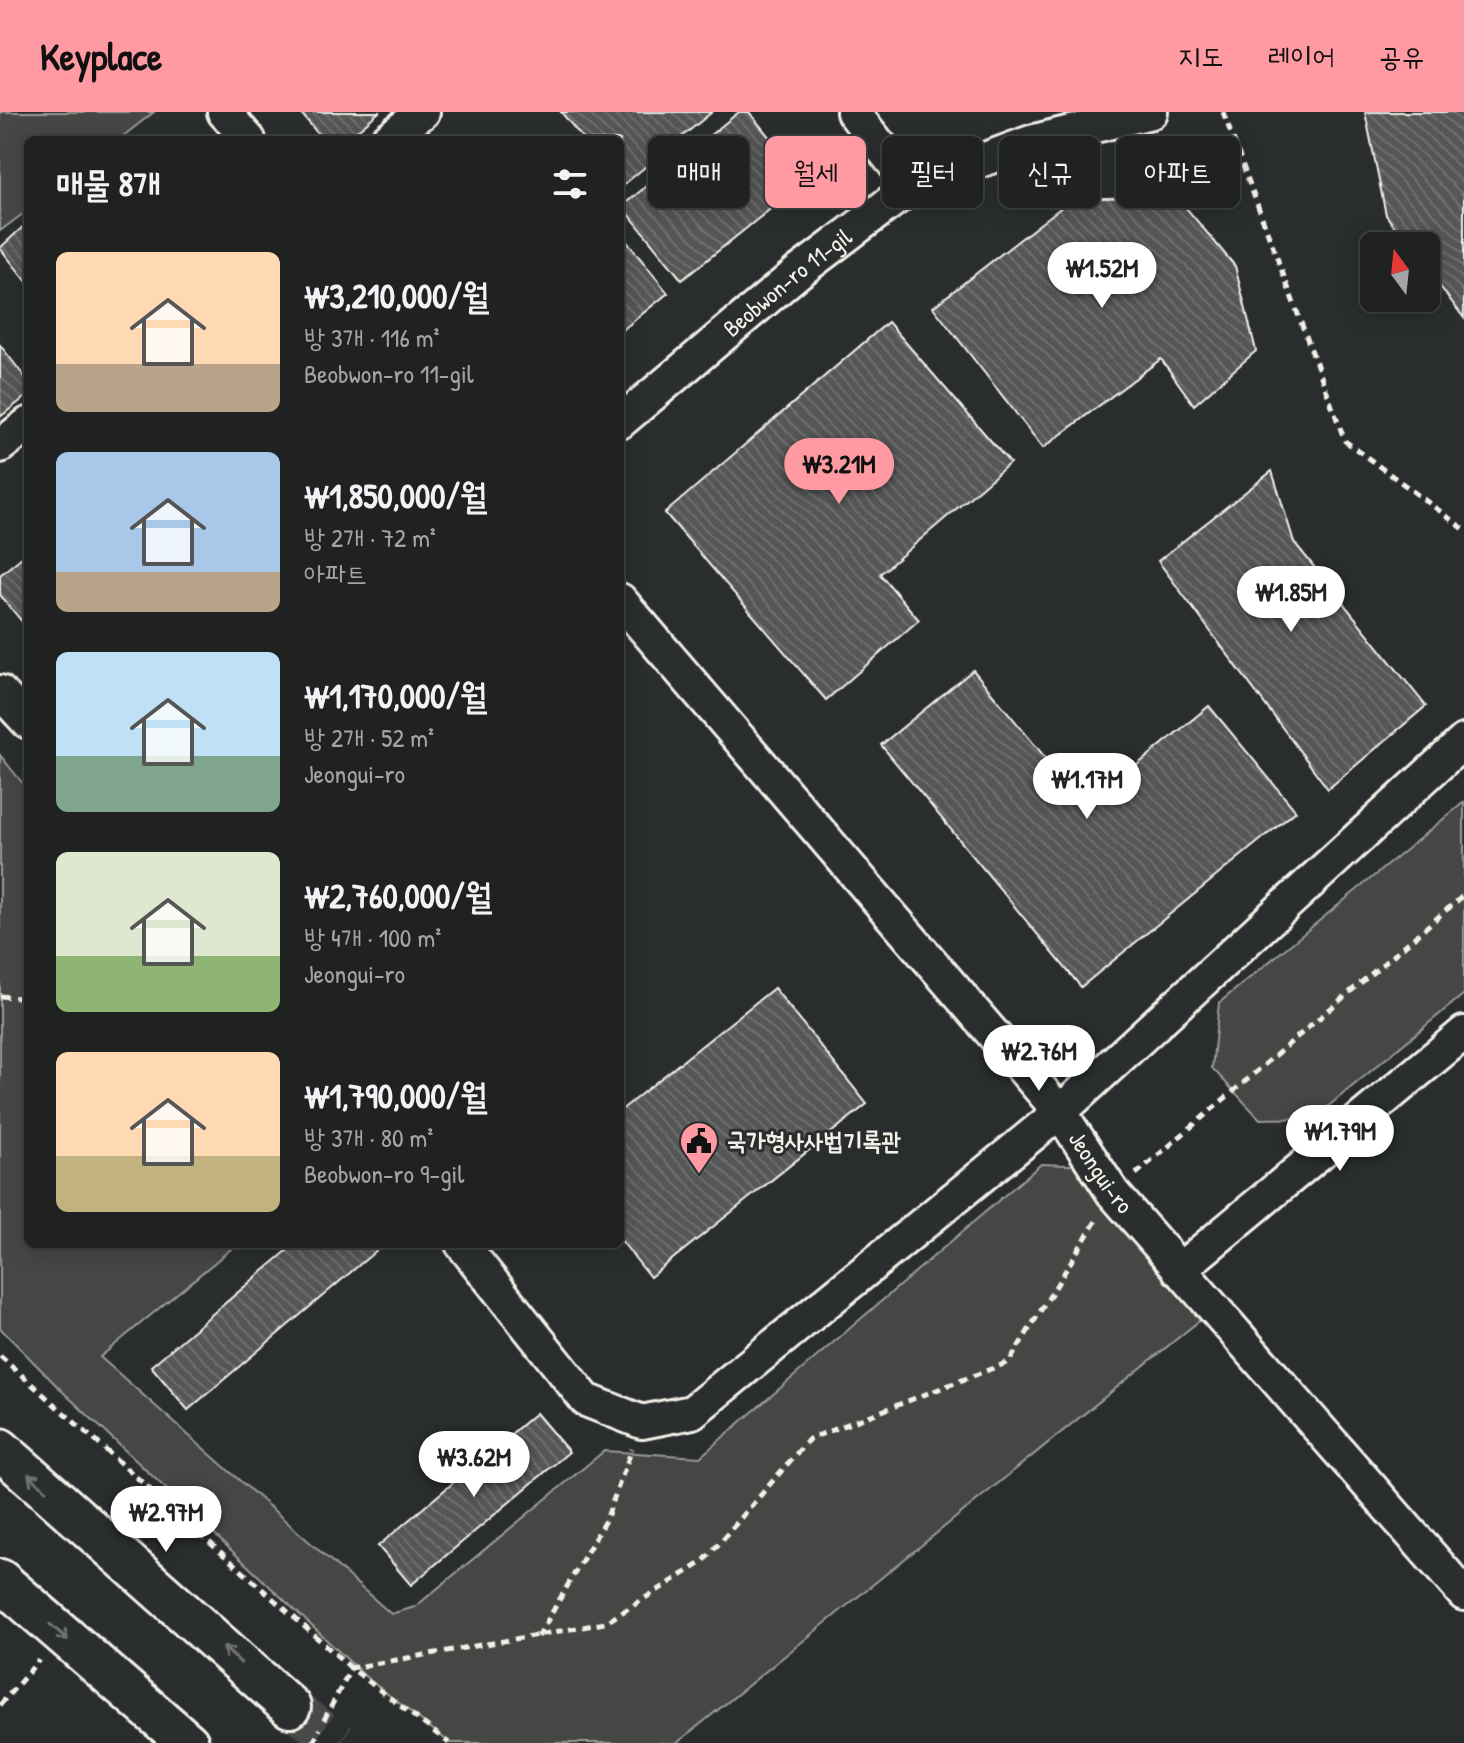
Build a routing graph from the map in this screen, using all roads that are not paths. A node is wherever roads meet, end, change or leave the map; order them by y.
1 (224, 112) edge
2 (423, 112) edge
3 (853, 112) edge
4 (1151, 112) edge
5 (245, 136) edge
6 (392, 136) edge
7 (882, 148) edge
8 (983, 160) edge
9 (883, 208) edge
10 (624, 419) edge
11 (24, 427) edge
12 (0, 446) edge
13 (624, 605) edge
14 (0, 692) edge
15 (24, 718) edge
16 (1464, 741) edge
17 (1464, 1033) edge
18 (1060, 1112) junction
19 (465, 1248) edge
20 (1179, 1270) junction
21 (0, 1449) edge
22 (0, 1580) edge
23 (1464, 1594) edge
24 (290, 1707) tunnel mouth
25 (188, 1743) edge

1 - 5 street
2 - 6 street
3 - 7 street
4 - 8 street, Beobwon-ro 11-gil
9 - 10 street, Beobwon-ro 11-gil
11 - 12 street
13 - 18 street, Jeongui-ro
14 - 15 street
16 - 18 street
17 - 20 street
18 - 19 street
18 - 20 street, Jeongui-ro
20 - 23 street, Jeongui-ro
24 -> 21 street
22 -> 25 street

